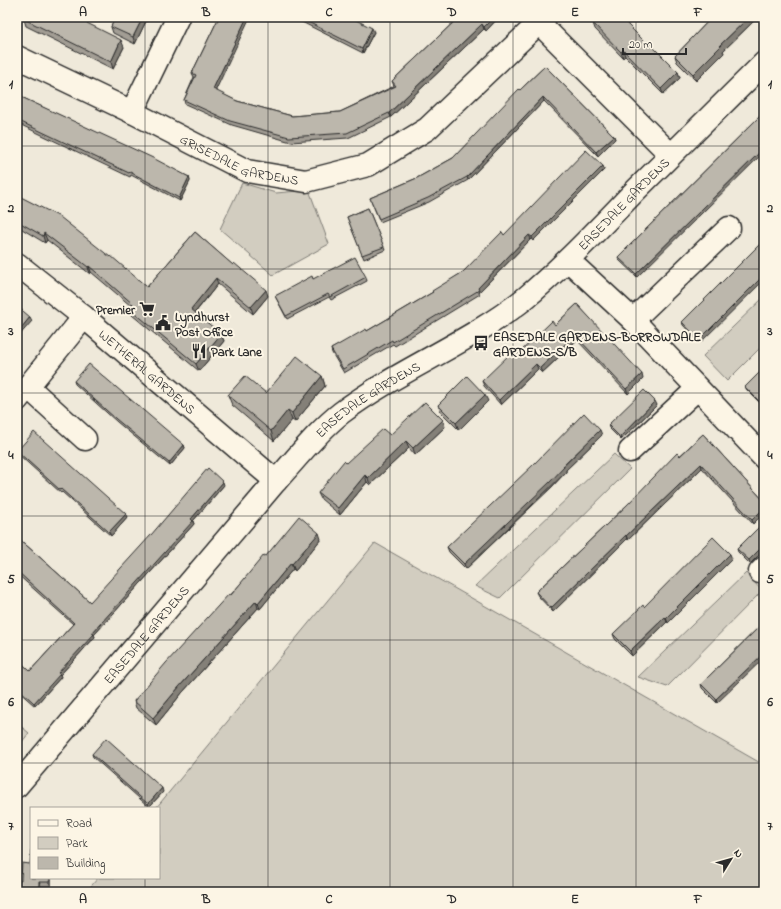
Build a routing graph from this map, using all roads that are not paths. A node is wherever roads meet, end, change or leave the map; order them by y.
1 (178, 17) edge
2 (542, 20) edge
3 (17, 57) edge
4 (764, 63) edge
5 (132, 112) junction
6 (671, 155) junction
7 (729, 228) dead end
8 (568, 260) junction
9 (17, 264) edge
10 (84, 317) junction
11 (633, 320) junction
12 (697, 389) junction
13 (22, 394) edge
14 (85, 439) dead end
15 (630, 451) dead end
16 (762, 451) edge
17 (276, 481) junction
18 (17, 786) edge

1 - 5 street
2 - 5 street, GRISEDALE GARDENS
2 - 6 street
3 - 5 street, GRISEDALE GARDENS
4 - 6 street, EASEDALE GARDENS
6 - 8 street, EASEDALE GARDENS
7 - 11 street
8 - 11 street
8 - 17 street, EASEDALE GARDENS
9 - 10 street, WETHERAL GARDENS
10 - 13 street
10 - 17 street, WETHERAL GARDENS
11 - 12 street
12 - 15 street
12 - 16 street
13 - 14 street
17 - 18 street, EASEDALE GARDENS

